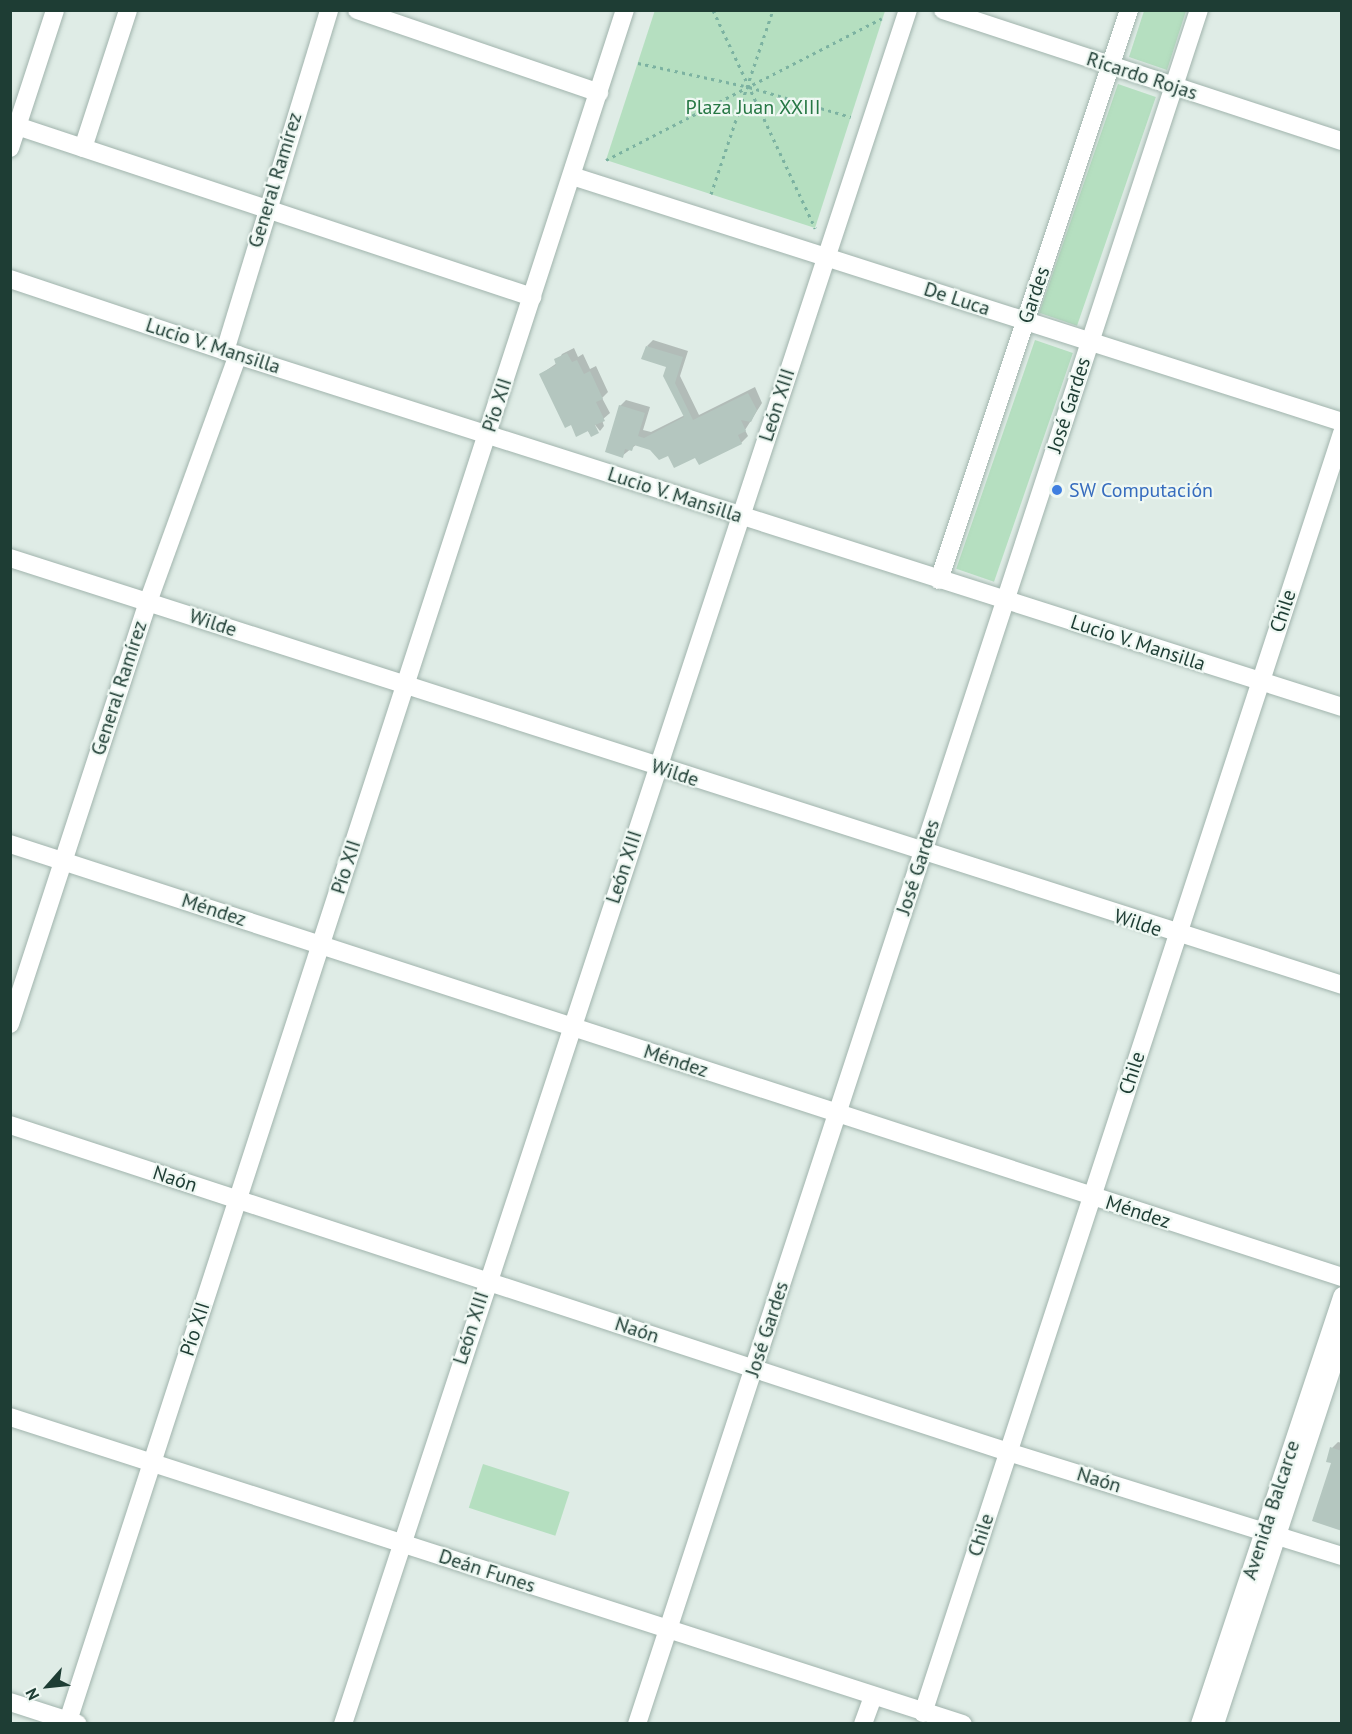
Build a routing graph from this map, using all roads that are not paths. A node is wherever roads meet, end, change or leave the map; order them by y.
1 (55, 10) edge
2 (128, 10) edge
3 (329, 10) edge
4 (357, 10) edge
5 (625, 10) edge
6 (908, 10) edge
7 (943, 10) edge
8 (1129, 10) edge
9 (1199, 10) edge
10 (1111, 65) junction
11 (1174, 86) junction
12 (599, 93) junction
13 (17, 126) junction
14 (1341, 141) edge
15 (10, 147) edge
16 (83, 148) junction
17 (572, 176) junction
18 (266, 209) junction
19 (826, 257) junction
20 (10, 279) edge
21 (532, 297) junction
22 (1025, 321) junction
23 (1090, 342) junction
24 (232, 353) junction
25 (1341, 423) edge
26 (1341, 433) edge
27 (487, 435) junction
28 (740, 516) junction
29 (10, 558) edge
30 (939, 580) junction
31 (1005, 601) junction
32 (148, 602) junction
33 (1260, 682) junction
34 (405, 686) junction
35 (1341, 707) edge
36 (657, 767) junction
37 (10, 844) edge
38 (923, 853) junction
39 (62, 861) junction
40 (1177, 935) junction
41 (321, 944) junction
42 (1341, 985) edge
43 (10, 1024) edge
44 (571, 1026) junction
45 (837, 1113) junction
46 (10, 1125) edge
47 (1092, 1197) junction
48 (238, 1199) junction
49 (1341, 1278) edge
50 (487, 1281) junction
51 (1341, 1296) edge
52 (1341, 1338) edge
53 (754, 1368) junction
54 (10, 1417) edge
55 (1008, 1452) junction
56 (152, 1462) junction
57 (1271, 1533) junction
58 (400, 1543) junction
59 (1341, 1556) edge
60 (668, 1630) junction
61 (873, 1696) junction
62 (10, 1702) edge
63 (923, 1713) junction
64 (71, 1722) edge
65 (343, 1724) edge
66 (637, 1724) edge
67 (863, 1724) edge
68 (963, 1724) edge
69 (1200, 1724) edge
70 (1215, 1724) edge

1 - 13 street
2 - 16 street
3 - 18 street, General Ramírez
4 - 12 street
5 - 12 street, Pío XII
6 - 19 street, León XIII
7 - 10 street, Ricardo Rojas
8 - 10 street, Gardes
9 - 11 street, José Gardes
10 - 11 street, Ricardo Rojas
10 - 22 street, Gardes
11 - 14 street, Ricardo Rojas
11 - 23 street, José Gardes
12 - 17 street, Pío XII
13 - 15 street
13 - 16 street
16 - 18 street
17 - 19 street, De Luca
17 - 21 street, Pío XII
18 - 21 street
18 - 24 street, General Ramírez
19 - 22 street, De Luca
19 - 28 street, León XIII
20 - 24 street, Lucio V. Mansilla
21 - 27 street, Pío XII
22 - 23 street, De Luca
22 - 30 street, Gardes
23 - 25 street, De Luca
23 - 31 street, José Gardes
24 - 27 street, Lucio V. Mansilla
24 - 32 street, General Ramírez
26 - 33 street, Chile
27 - 28 street, Lucio V. Mansilla
27 - 34 street, Pío XII
28 - 30 street, Lucio V. Mansilla
28 - 36 street, León XIII
29 - 32 street, Wilde
30 - 31 street, Lucio V. Mansilla
31 - 33 street, Lucio V. Mansilla
31 - 38 street, José Gardes
32 - 34 street, Wilde
32 - 39 street, General Ramírez
33 - 35 street, Lucio V. Mansilla
33 - 40 street, Chile
34 - 36 street, Wilde
34 - 41 street, Pío XII
36 - 38 street, Wilde
36 - 44 street, León XIII
37 - 39 street, Méndez
38 - 40 street, Wilde
38 - 45 street, José Gardes
39 - 41 street, Méndez
39 - 43 street, General Ramírez
40 - 42 street, Wilde
40 - 47 street, Chile
41 - 44 street, Méndez
41 - 48 street, Pío XII
44 - 45 street, Méndez
44 - 50 street, León XIII
45 - 47 street, Méndez
45 - 53 street, José Gardes
46 - 48 street, Naón
47 - 49 street, Méndez
47 - 55 street, Chile
48 - 50 street, Naón
48 - 56 street, Pío XII
50 - 53 street, Naón
50 - 58 street, León XIII
51 - 57 street, Avenida Balcarce
52 - 57 street, Avenida Balcarce
53 - 55 street, Naón
53 - 60 street, José Gardes
54 - 56 street, Deán Funes
55 - 57 street, Naón
55 - 63 street, Chile
56 - 58 street, Deán Funes
56 - 64 street, Pío XII
57 - 59 street, Naón
57 - 69 street, Avenida Balcarce
57 - 70 street, Avenida Balcarce
58 - 60 street, Deán Funes
58 - 65 street, León XIII
60 - 61 street, Deán Funes
60 - 66 street, José Gardes
61 - 63 street, Deán Funes
61 - 67 street
62 - 64 street
63 - 68 street, Deán Funes

